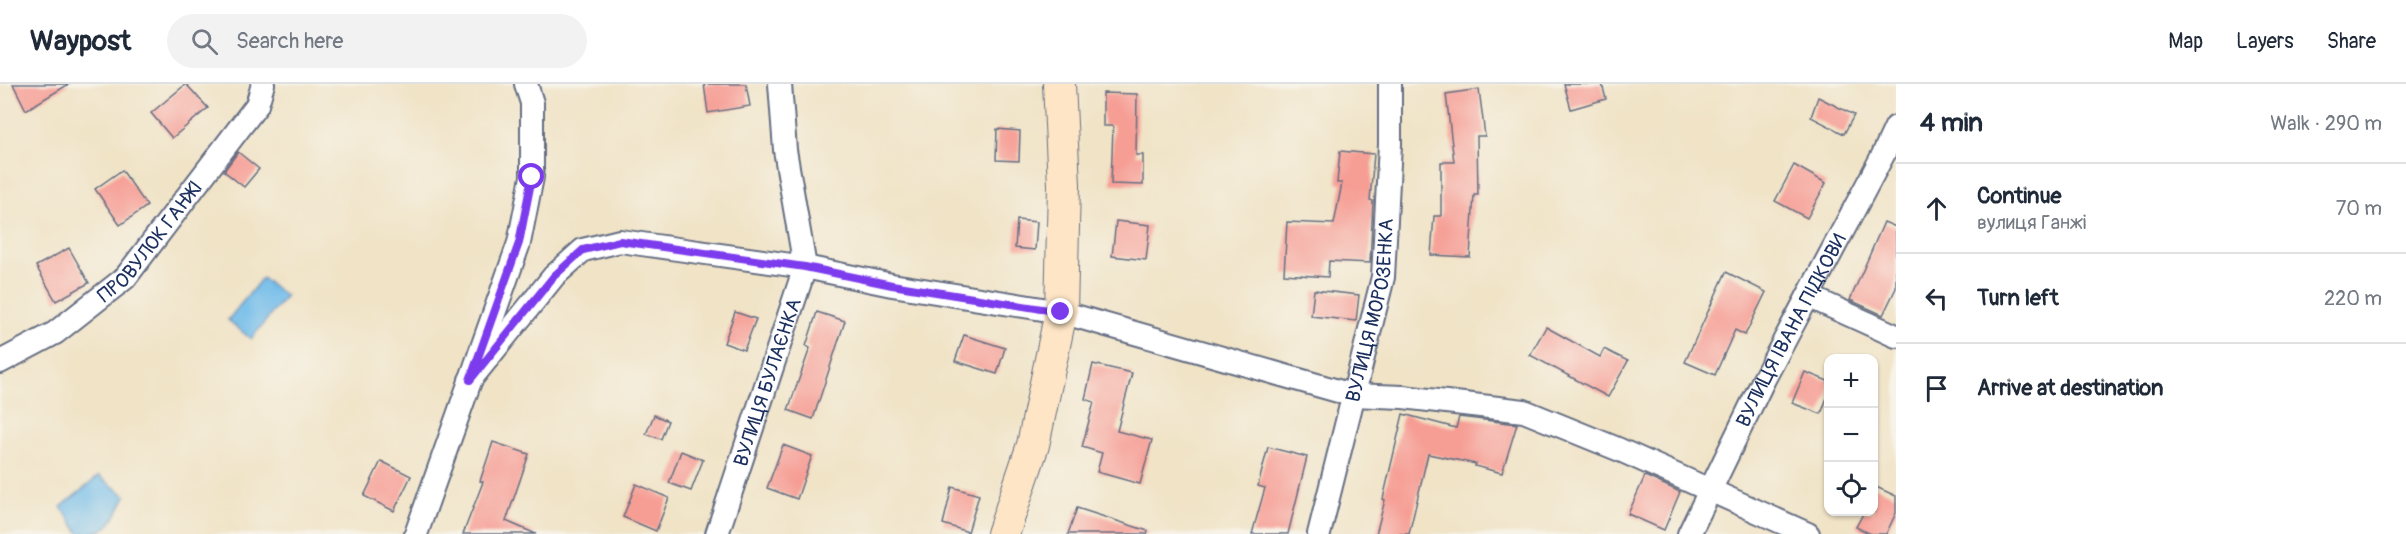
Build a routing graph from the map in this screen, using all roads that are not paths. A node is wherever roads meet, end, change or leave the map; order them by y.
1 (263, 84) edge
2 (526, 84) edge
3 (780, 84) edge
4 (1059, 84) edge
5 (1390, 84) edge
6 (1896, 127) edge
7 (805, 267) junction
8 (1808, 296) junction
9 (1061, 312) junction
10 (1896, 336) edge
11 (0, 362) edge
12 (470, 380) junction
13 (1352, 395) junction
14 (1712, 490) junction
15 (416, 534) edge
16 (717, 534) edge
17 (1003, 534) edge
18 (1319, 534) edge
19 (1689, 534) edge
20 (1808, 534) edge

1 - 11 street, ПРОВУЛОК ГАНЖІ
2 - 12 street
3 - 7 street, ВУЛИЦЯ БУЛАЄНКА
4 - 9 street
5 - 13 street, ВУЛИЦЯ МОРОЗЕНКА
6 - 8 street, ВУЛИЦЯ ІВАНА ПІДКОВИ
7 - 9 street
7 - 12 street
7 - 16 street, ВУЛИЦЯ БУЛАЄНКА
8 - 10 street
8 - 14 street, ВУЛИЦЯ ІВАНА ПІДКОВИ
9 - 13 street
9 - 17 street
12 - 15 street
13 - 14 street
13 - 18 street, ВУЛИЦЯ МОРОЗЕНКА
14 - 19 street, ВУЛИЦЯ ІВАНА ПІДКОВИ
14 - 20 street

